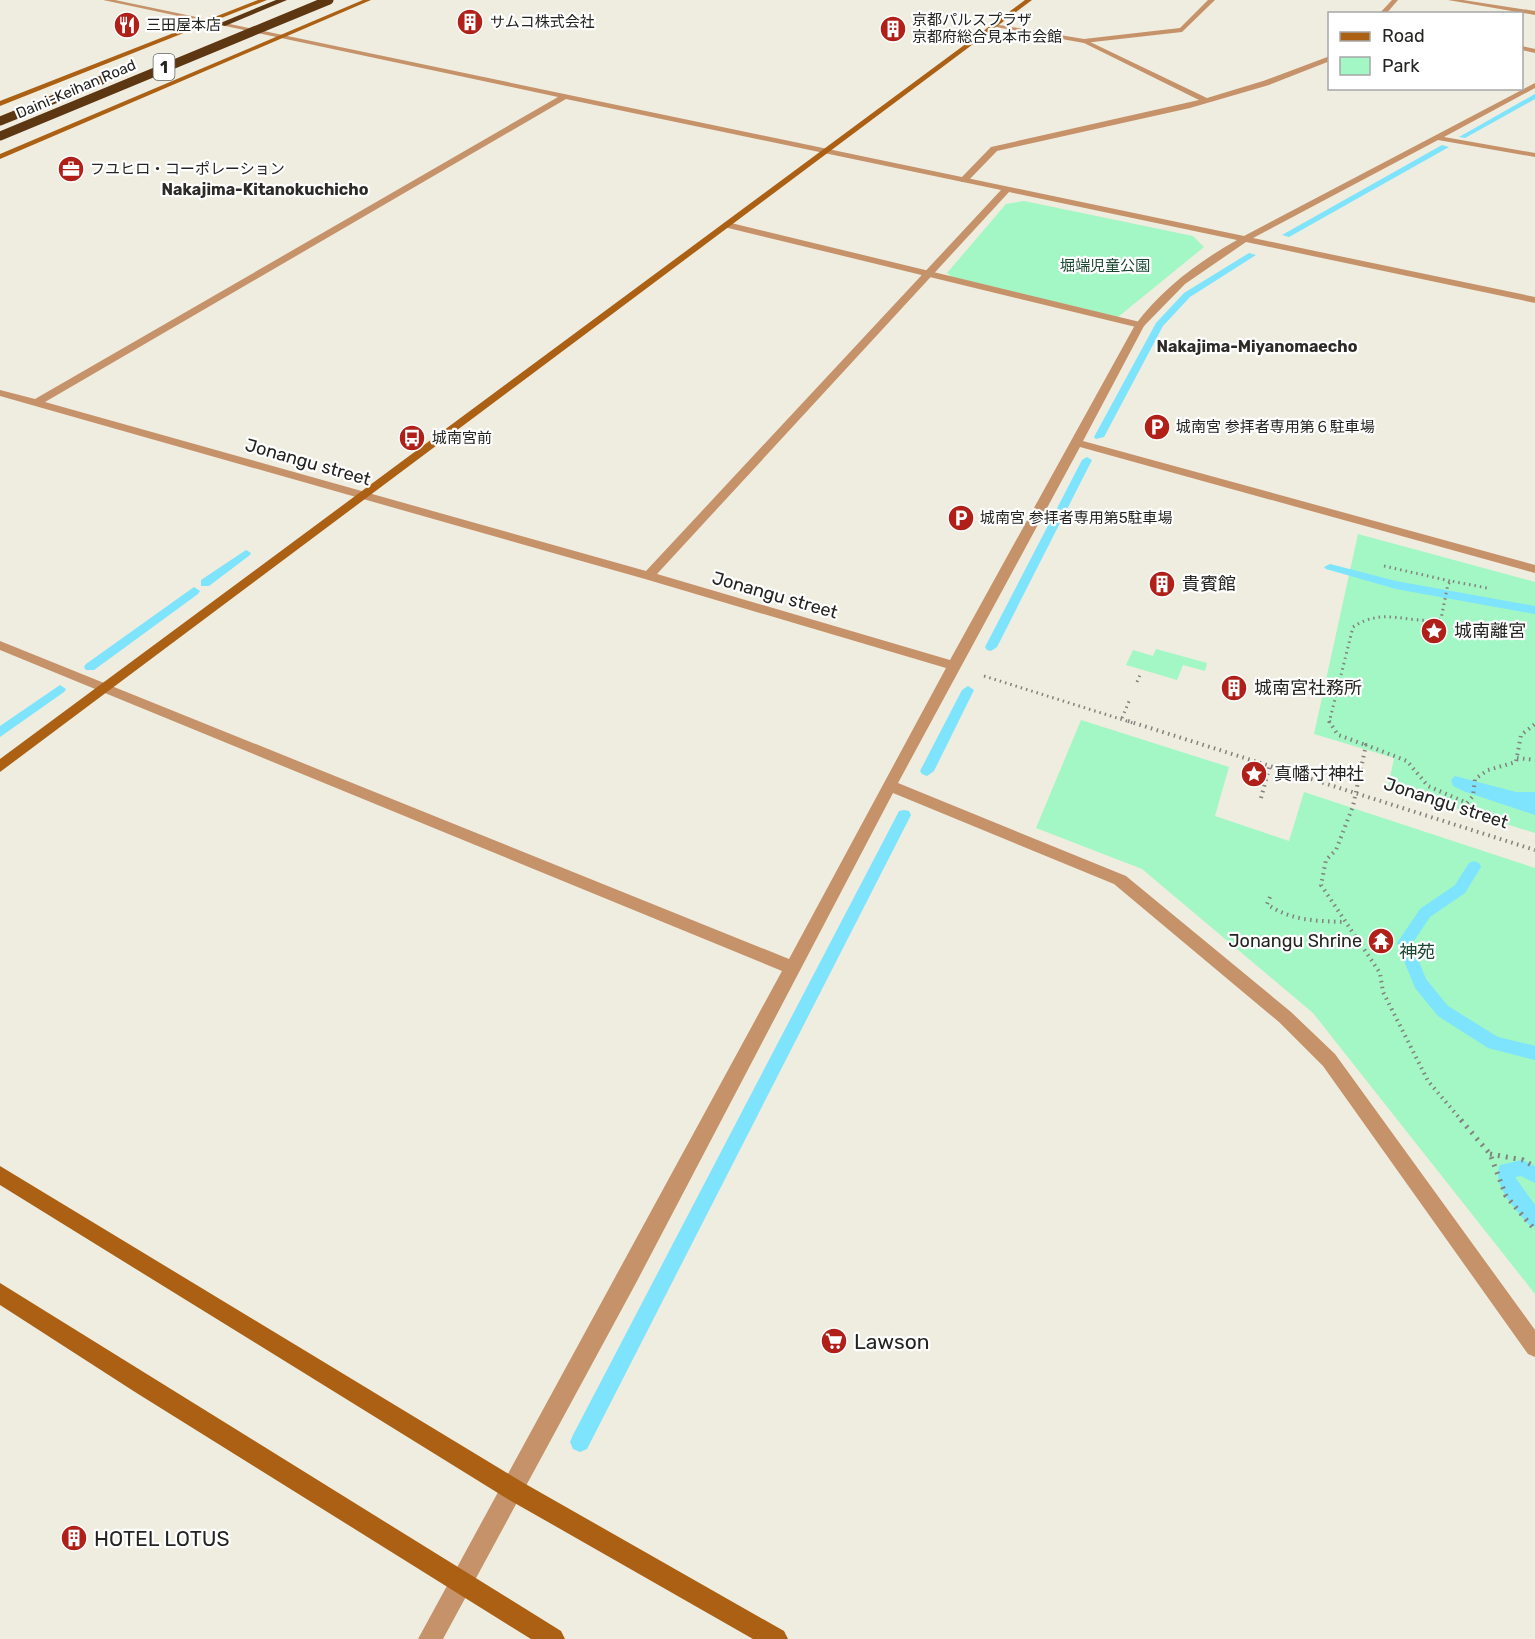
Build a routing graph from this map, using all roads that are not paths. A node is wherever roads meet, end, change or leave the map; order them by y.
1 (106, 0) edge
2 (264, 0) edge
3 (329, 0) edge
4 (368, 0) edge
5 (1029, 0) edge
6 (1212, 0) edge
7 (1395, 0) edge
8 (1451, 0) edge
9 (287, 2) edge
10 (1384, 12) edge
11 (1535, 13) edge
12 (208, 21) junction
13 (993, 26) junction
14 (220, 28) junction
15 (282, 36) junction
16 (1084, 41) junction
17 (1328, 58) edge
18 (111, 76) dead end
19 (69, 77) junction
20 (1535, 85) edge
21 (564, 97) junction
22 (1205, 100) junction
23 (0, 104) edge
24 (0, 121) edge
25 (0, 136) edge
26 (1437, 138) junction
27 (826, 151) junction
28 (1535, 155) edge
29 (0, 157) edge
30 (964, 180) junction
31 (1007, 189) junction
32 (727, 225) junction
33 (1246, 239) junction
34 (929, 276) junction
35 (1535, 300) edge
36 (1140, 325) junction
37 (0, 393) edge
38 (36, 403) junction
39 (1078, 443) junction
40 (364, 496) junction
41 (1535, 569) edge
42 (649, 576) junction
43 (0, 645) edge
44 (954, 666) junction
45 (108, 687) junction
46 (0, 767) edge
47 (891, 786) junction
48 (793, 968) junction
49 (0, 1175) edge
50 (0, 1293) edge
51 (1535, 1347) edge
52 (514, 1490) junction
53 (462, 1582) junction
54 (430, 1639) edge
55 (553, 1639) edge
56 (776, 1639) edge

1 - 12 street
2 - 12 street
3 - 25 highway, Daini-Keihan Road / 1, bridge
4 - 15 street
5 - 13 street
6 - 16 street
7 - 10 street
8 - 11 street
9 - 14 highway
12 - 14 street
12 - 19 street
13 - 16 street
13 - 27 street
14 - 15 street
14 - 19 street
15 - 21 street
15 - 29 street
16 - 22 street
17 - 22 street
18 - 24 highway, Daini-Keihan Road, bridge
19 - 23 street
20 - 26 street
21 - 27 street
21 - 38 street
22 - 30 street
26 - 28 street
26 - 33 street
27 - 30 street
27 - 32 street
30 - 31 street
31 - 33 street
31 - 34 street
32 - 34 street
32 - 40 street
33 - 35 street
33 - 36 street
34 - 36 street
34 - 42 street
36 - 39 street
37 - 38 street, Jonangu street
38 - 40 street, Jonangu street
39 - 41 street
39 - 44 street
40 - 42 street, Jonangu street
40 - 45 street
42 - 44 street, Jonangu street
43 - 45 street
44 - 47 street
45 - 46 street
45 - 48 street
47 - 48 street
47 - 51 street
48 - 52 street
49 - 52 street
50 - 53 street
52 - 53 street
52 - 56 street
53 - 54 street
53 - 55 street

